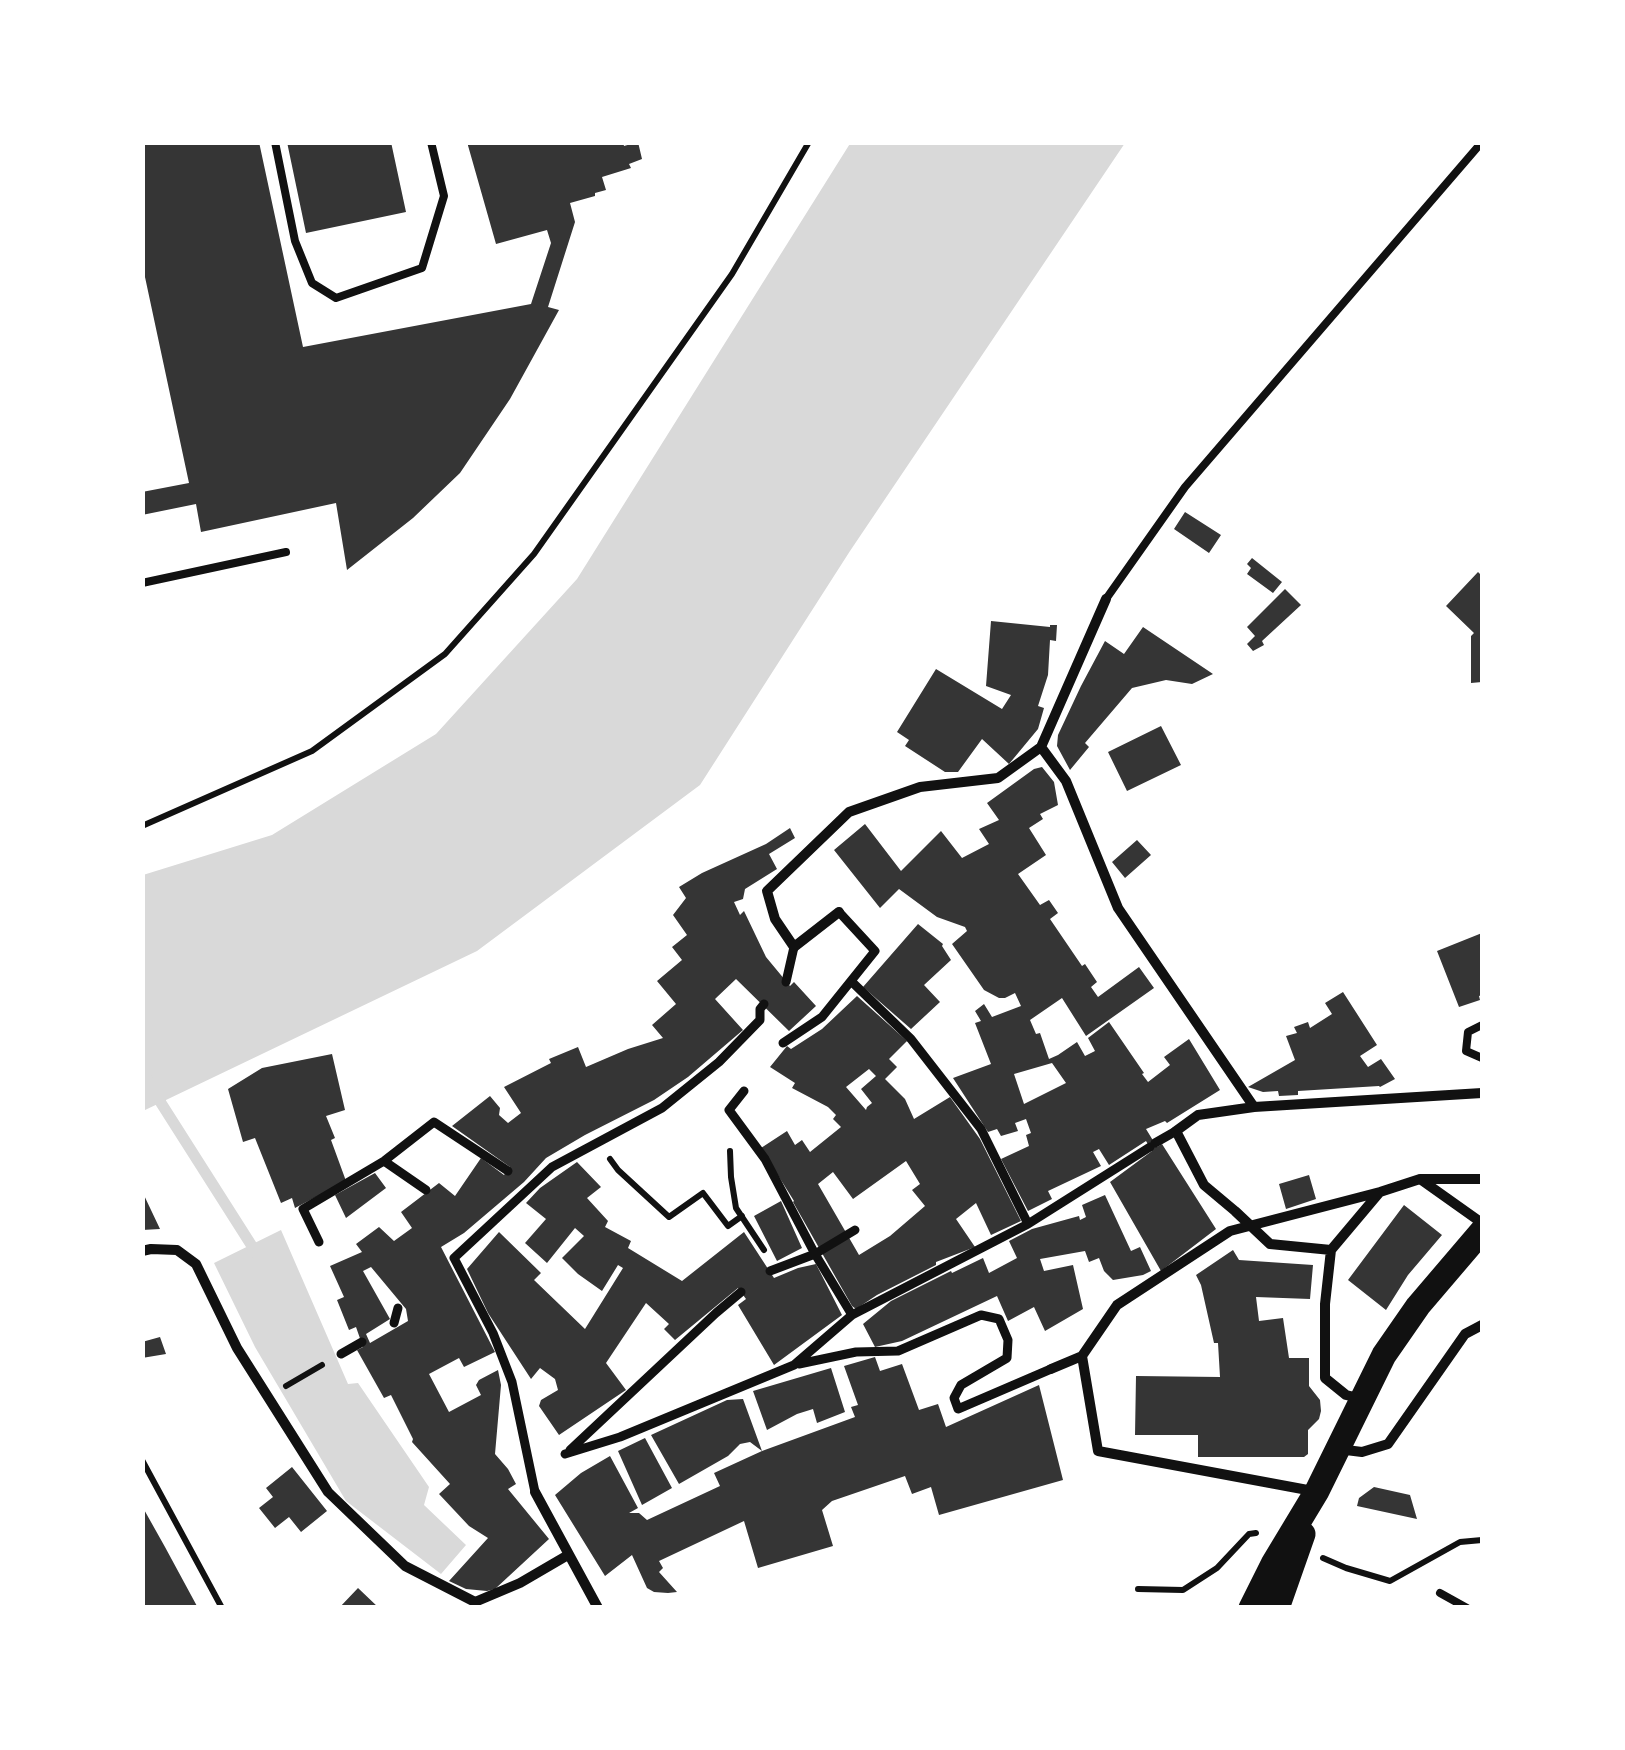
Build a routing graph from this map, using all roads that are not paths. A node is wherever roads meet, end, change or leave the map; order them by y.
1 (275, 142) edge
2 (431, 142) edge
3 (1482, 142) edge
4 (286, 552) dead end
5 (142, 584) edge
6 (1106, 599) joint
7 (1041, 746) junction
8 (839, 912) joint
9 (794, 947) junction
10 (851, 981) junction
11 (786, 982) dead end
12 (764, 1004) dead end
13 (1482, 1025) edge
14 (782, 1042) dead end
15 (1482, 1058) edge
16 (744, 1091) dead end
17 (1482, 1093) edge
18 (1254, 1107) junction
19 (1176, 1130) junction
20 (384, 1161) junction
21 (508, 1170) dead end
22 (1420, 1178) junction
23 (1482, 1178) edge
24 (426, 1190) dead end
25 (1380, 1192) junction
26 (1482, 1223) edge
27 (1028, 1224) junction
28 (855, 1230) dead end
29 (1482, 1231) edge
30 (320, 1242) dead end
31 (1331, 1250) junction
32 (142, 1251) edge
33 (815, 1254) junction
34 (773, 1270) road end
35 (741, 1292) dead end
36 (398, 1308) dead end
37 (852, 1315) junction
38 (394, 1322) dead end
39 (1482, 1325) edge
40 (362, 1342) dead end
41 (341, 1354) road end
42 (1082, 1356) junction
43 (794, 1365) junction
44 (1051, 1369) joint
45 (1363, 1398) junction
46 (1336, 1449) junction
47 (1317, 1491) junction
48 (534, 1492) joint
49 (568, 1555) junction
50 (1440, 1593) dead end
51 (598, 1608) edge
52 (1252, 1608) edge
53 (1278, 1608) edge
54 (1468, 1608) edge

1 - 2 lane
3 - 6 lane
4 - 5 lane
6 - 7 street
7 - 9 street
7 - 18 street
8 - 9 street
8 - 10 street
9 - 11 street
10 - 14 street
10 - 27 street
12 - 48 street
13 - 15 lane
16 - 33 street
17 - 18 street
18 - 19 street
19 - 27 street
19 - 31 street
20 - 21 street
20 - 24 street
20 - 30 street
22 - 23 street
22 - 25 street
22 - 26 street
25 - 31 street
25 - 42 street
27 - 37 street
28 - 33 street
29 - 45 main road
31 - 45 street
32 - 49 street
33 - 34 street
33 - 37 street
35 - 43 street
36 - 38 street
37 - 43 street
39 - 46 street
40 - 41 street
42 - 44 street
42 - 47 street
43 - 44 street
45 - 46 main road
46 - 47 main road
47 - 52 main road
47 - 53 main road
48 - 49 street
49 - 51 street
50 - 54 lane

